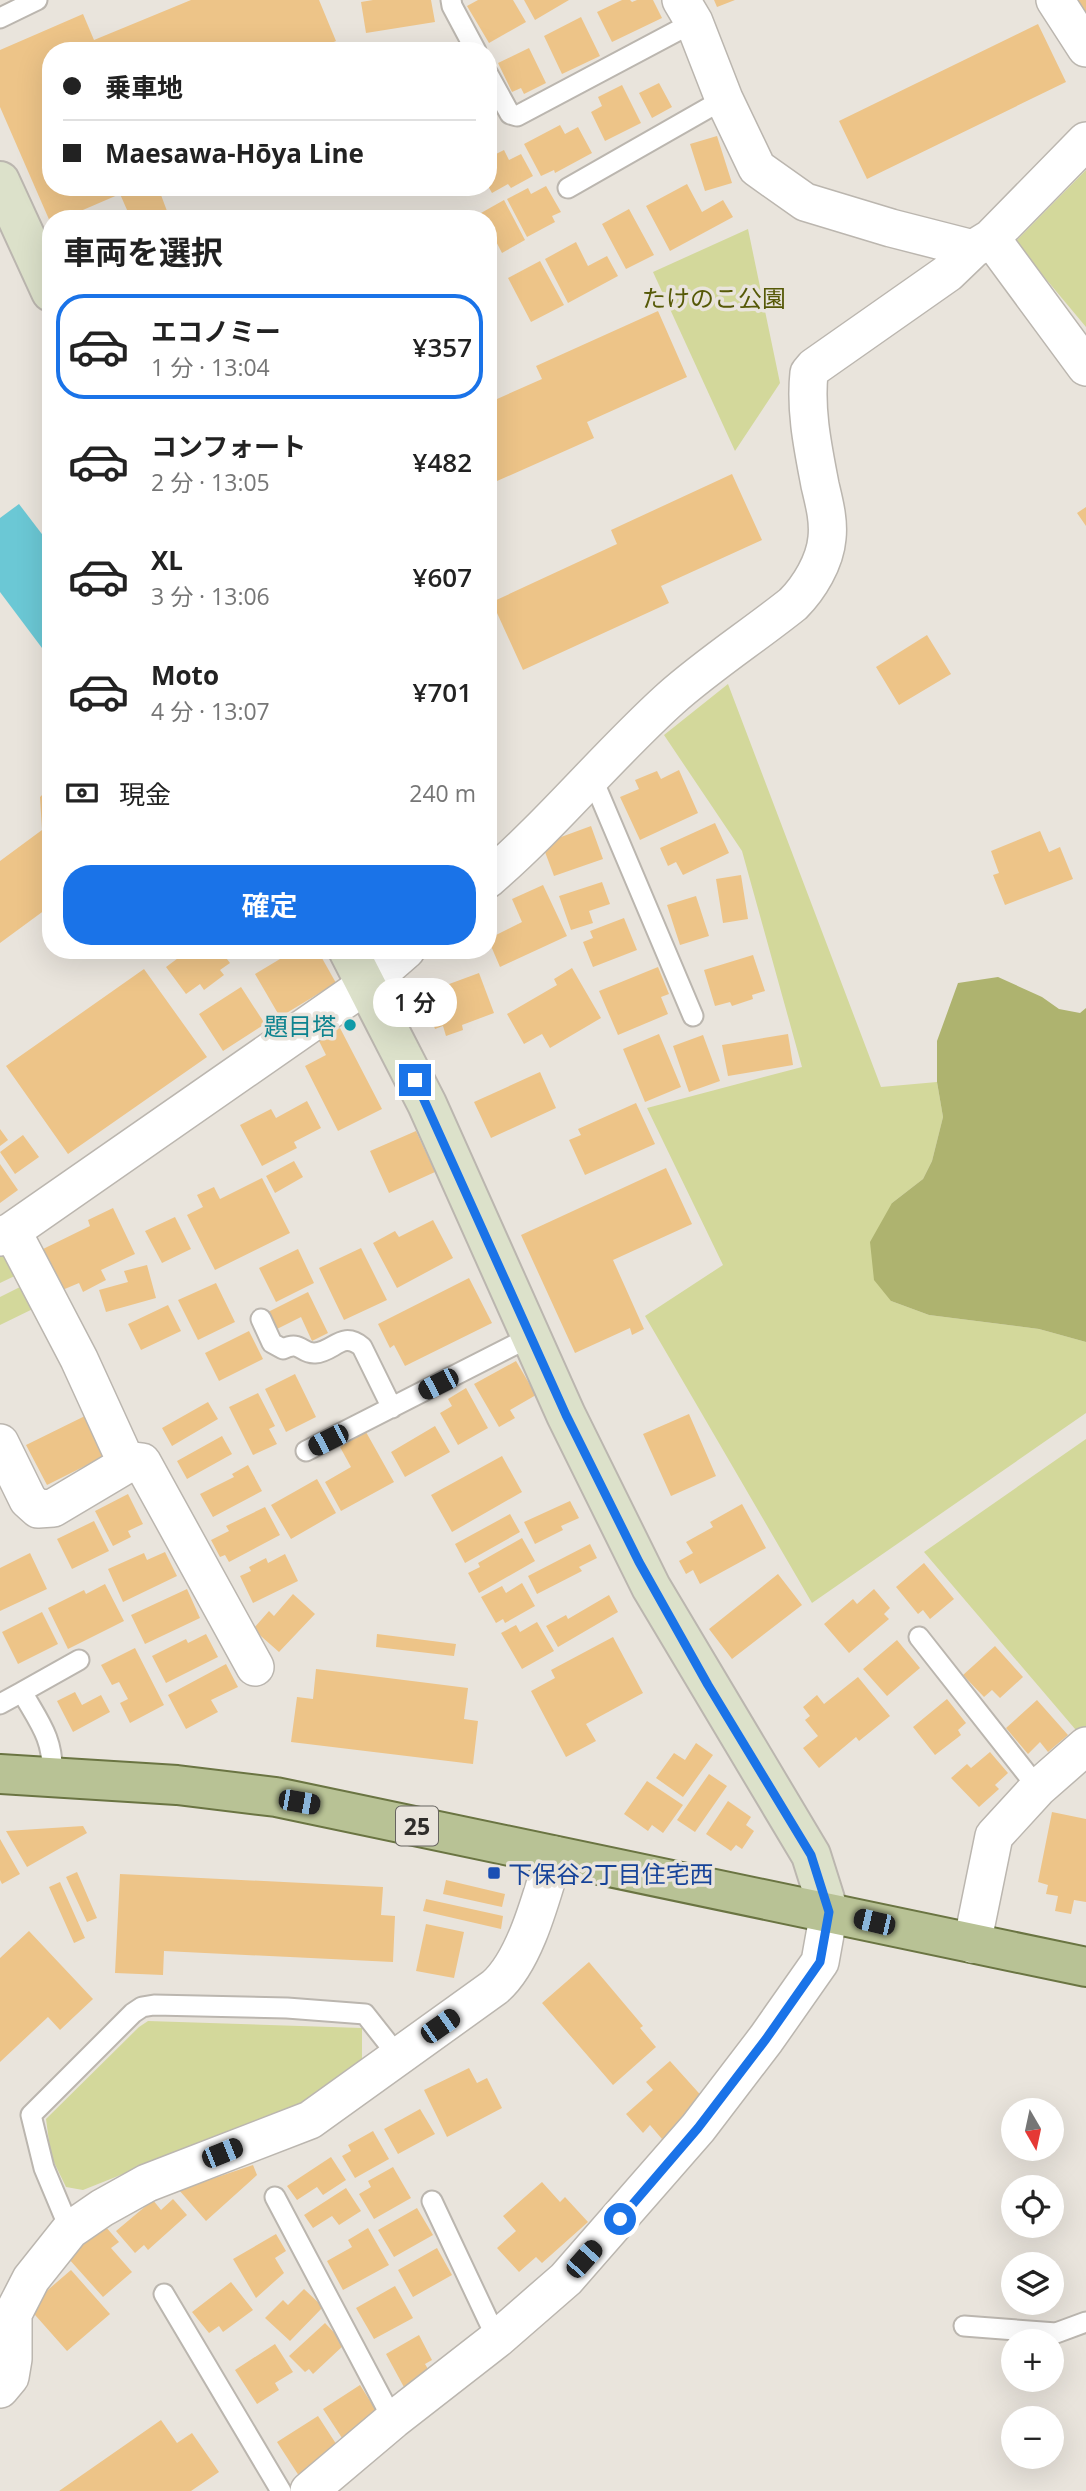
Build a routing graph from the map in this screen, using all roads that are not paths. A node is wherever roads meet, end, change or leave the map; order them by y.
1 (37, 0) edge
2 (451, 0) edge
3 (1055, 0) edge
4 (687, 11) edge
5 (0, 18) edge
6 (471, 42) edge
7 (1086, 48) edge
8 (497, 90) edge
9 (724, 99) junction
10 (1086, 141) edge
11 (0, 181) edge
12 (568, 188) dead end
13 (982, 243) junction
14 (42, 272) edge
15 (1086, 367) edge
16 (591, 775) junction
17 (497, 871) edge
18 (353, 959) edge
19 (396, 959) edge
20 (367, 984) junction
21 (693, 1016) dead end
22 (6, 1234) edge
23 (261, 1320) dead end
24 (530, 1336) junction
25 (392, 1408) junction
26 (0, 1443) edge
27 (306, 1451) dead end
28 (127, 1464) junction
29 (919, 1637) dead end
30 (79, 1660) dead end
31 (256, 1667) dead end
32 (22, 1692) junction
33 (0, 1704) edge
34 (1086, 1746) edge
35 (0, 1773) edge
36 (52, 1776) junction
37 (1038, 1788) junction
38 (554, 1855) junction
39 (829, 1912) junction
40 (972, 1944) junction
41 (1086, 1967) edge
42 (398, 2056) junction
43 (275, 2197) dead end
44 (432, 2201) dead end
45 (70, 2230) junction
46 (164, 2294) dead end
47 (1086, 2322) edge
48 (964, 2326) dead end
49 (497, 2339) junction
50 (0, 2389) edge
51 (393, 2420) junction
52 (305, 2490) edge

1 - 5 lane
2 - 6 lane
3 - 7 street
4 - 8 lane
4 - 9 street
9 - 12 lane
9 - 13 street
10 - 13 street
11 - 14 main road
13 - 15 street
13 - 16 street
16 - 17 street
16 - 21 lane
18 - 20 main road
19 - 20 street
20 - 22 street
20 - 24 main road
22 - 28 street
23 - 25 lane
24 - 25 lane
24 - 39 main road
25 - 27 lane
26 - 28 street
28 - 31 street
29 - 37 lane
30 - 32 lane
32 - 33 lane
32 - 36 lane
34 - 37 street
35 - 36 main road, 25
36 - 38 main road, 25
37 - 40 street
38 - 39 main road, 25
38 - 42 street
39 - 40 main road, 25
39 - 49 street
40 - 41 main road, 25
42 - 45 street
42 - 45 lane
43 - 51 lane
44 - 49 lane
45 - 50 street
46 - 52 lane
47 - 48 lane
49 - 51 street
51 - 52 street

